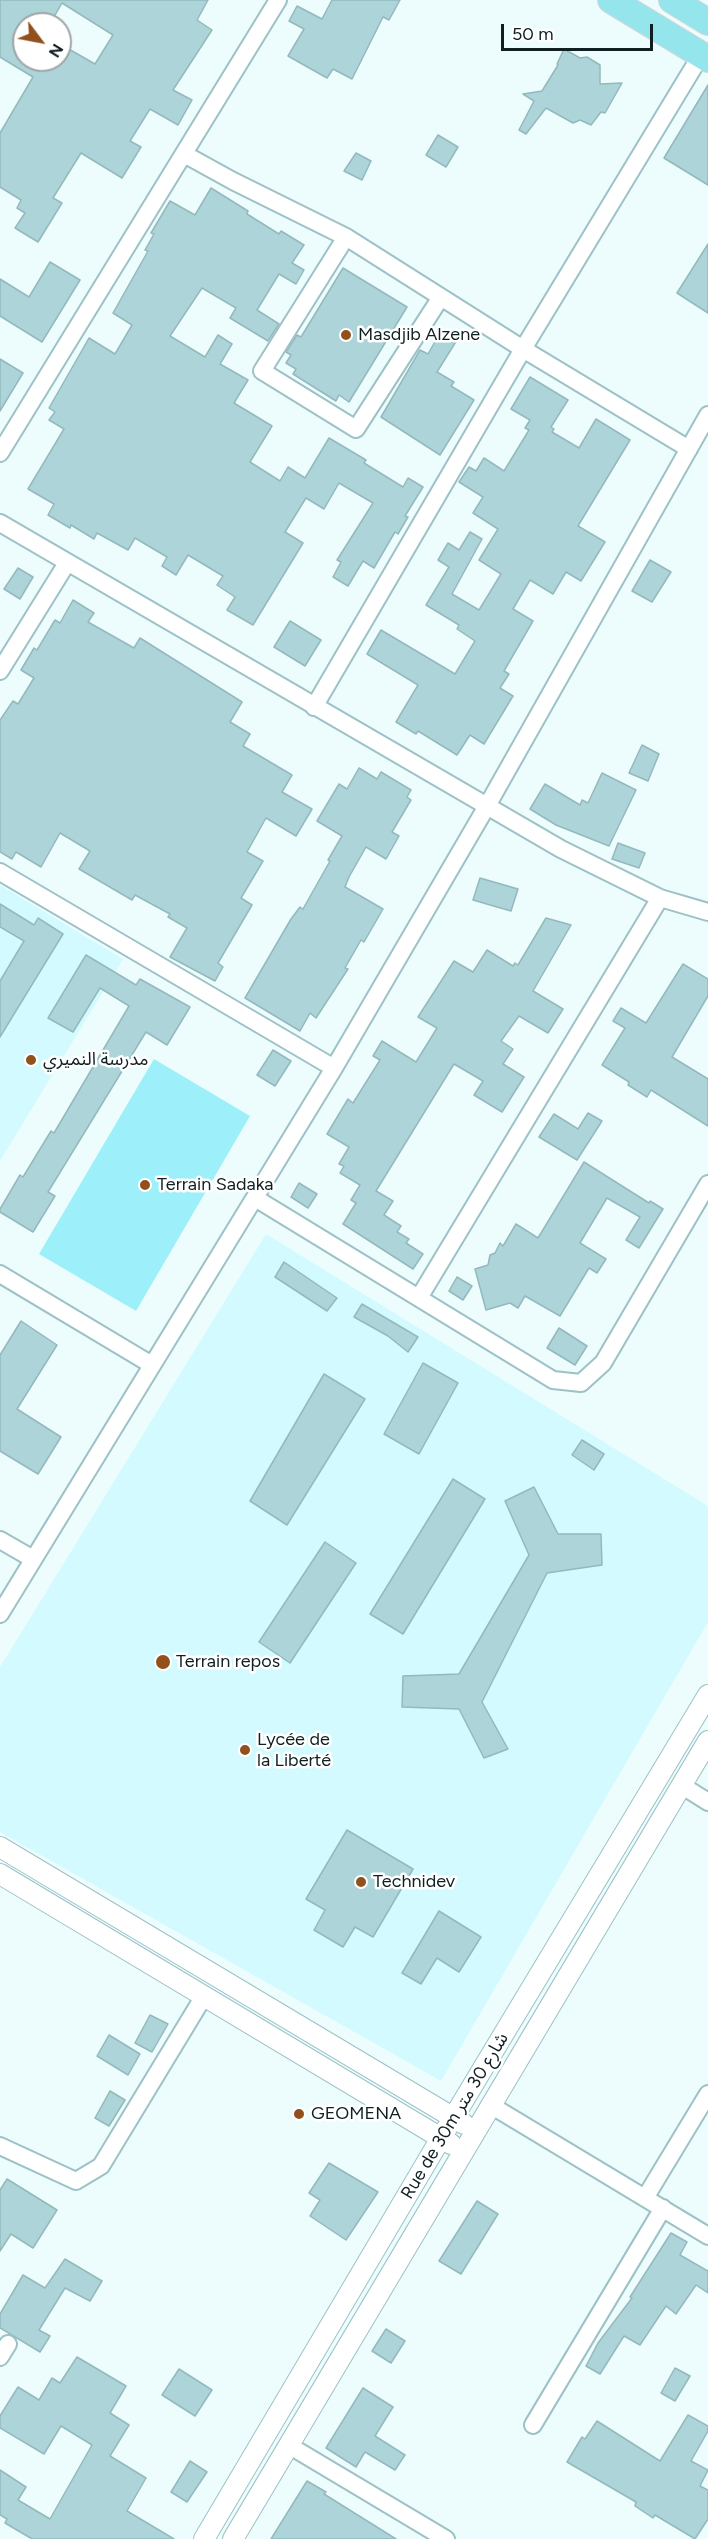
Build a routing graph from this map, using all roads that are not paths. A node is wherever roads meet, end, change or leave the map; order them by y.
1 (278, 0) edge
2 (672, 0) edge
3 (616, 1) edge
4 (708, 22) edge
5 (704, 57) edge
6 (184, 154) junction
7 (346, 237) junction
8 (441, 297) junction
9 (523, 348) junction
10 (708, 415) edge
11 (689, 449) junction
12 (0, 453) edge
13 (0, 523) edge
14 (67, 563) junction
15 (0, 671) edge
16 (314, 707) junction
17 (487, 806) junction
18 (0, 872) edge
19 (660, 898) junction
20 (708, 912) edge
21 (334, 1068) junction
22 (708, 1184) edge
23 (255, 1198) junction
24 (0, 1274) edge
25 (420, 1296) junction
26 (152, 1365) junction
27 (0, 1540) edge
28 (33, 1559) junction
29 (0, 1614) edge
30 (708, 1695) edge
31 (708, 1741) edge
32 (681, 1785) junction
33 (708, 1802) edge
34 (0, 1847) edge
35 (0, 1874) edge
36 (204, 1996) junction
37 (708, 2094) edge
38 (492, 2106) junction
39 (453, 2118) junction
40 (476, 2132) junction
41 (441, 2138) junction
42 (0, 2146) edge
43 (464, 2153) junction
44 (645, 2198) junction
45 (663, 2208) junction
46 (708, 2236) edge
47 (533, 2425) dead end
48 (290, 2446) junction
49 (204, 2539) edge
50 (233, 2539) edge
51 (446, 2539) edge

1 - 6 street
2 - 4 main road
3 - 5 main road
5 - 9 street
6 - 7 street
6 - 12 street
7 - 8 street
7 - 8 street
8 - 9 street
9 - 11 street
9 - 16 street
10 - 11 street
11 - 17 street
13 - 14 street
14 - 15 street
14 - 16 street
16 - 17 street
17 - 19 street
17 - 21 street
18 - 21 street
19 - 20 street
19 - 25 street
21 - 23 street
22 - 25 street
23 - 25 street
23 - 26 street
24 - 26 street
26 - 28 street
27 - 28 street
28 - 29 street
30 - 39 street, Rue de 30m شارع 30 متر
31 - 32 street, Rue de 30m شارع 30 متر
32 - 33 street
32 - 38 street, Rue de 30m شارع 30 متر
34 - 39 street
35 - 36 street
36 - 41 street
36 - 42 street
37 - 44 street
38 - 40 street, Rue de 30m شارع 30 متر
38 - 44 street
39 - 40 street
39 - 41 street, Rue de 30m شارع 30 متر
40 - 43 street, Rue de 30m شارع 30 متر
41 - 43 street
41 - 49 street, Rue de 30m شارع 30 متر
43 - 48 street, Rue de 30m شارع 30 متر
44 - 45 street
45 - 46 street
45 - 47 street
48 - 50 street, Rue de 30m شارع 30 متر
48 - 51 street

